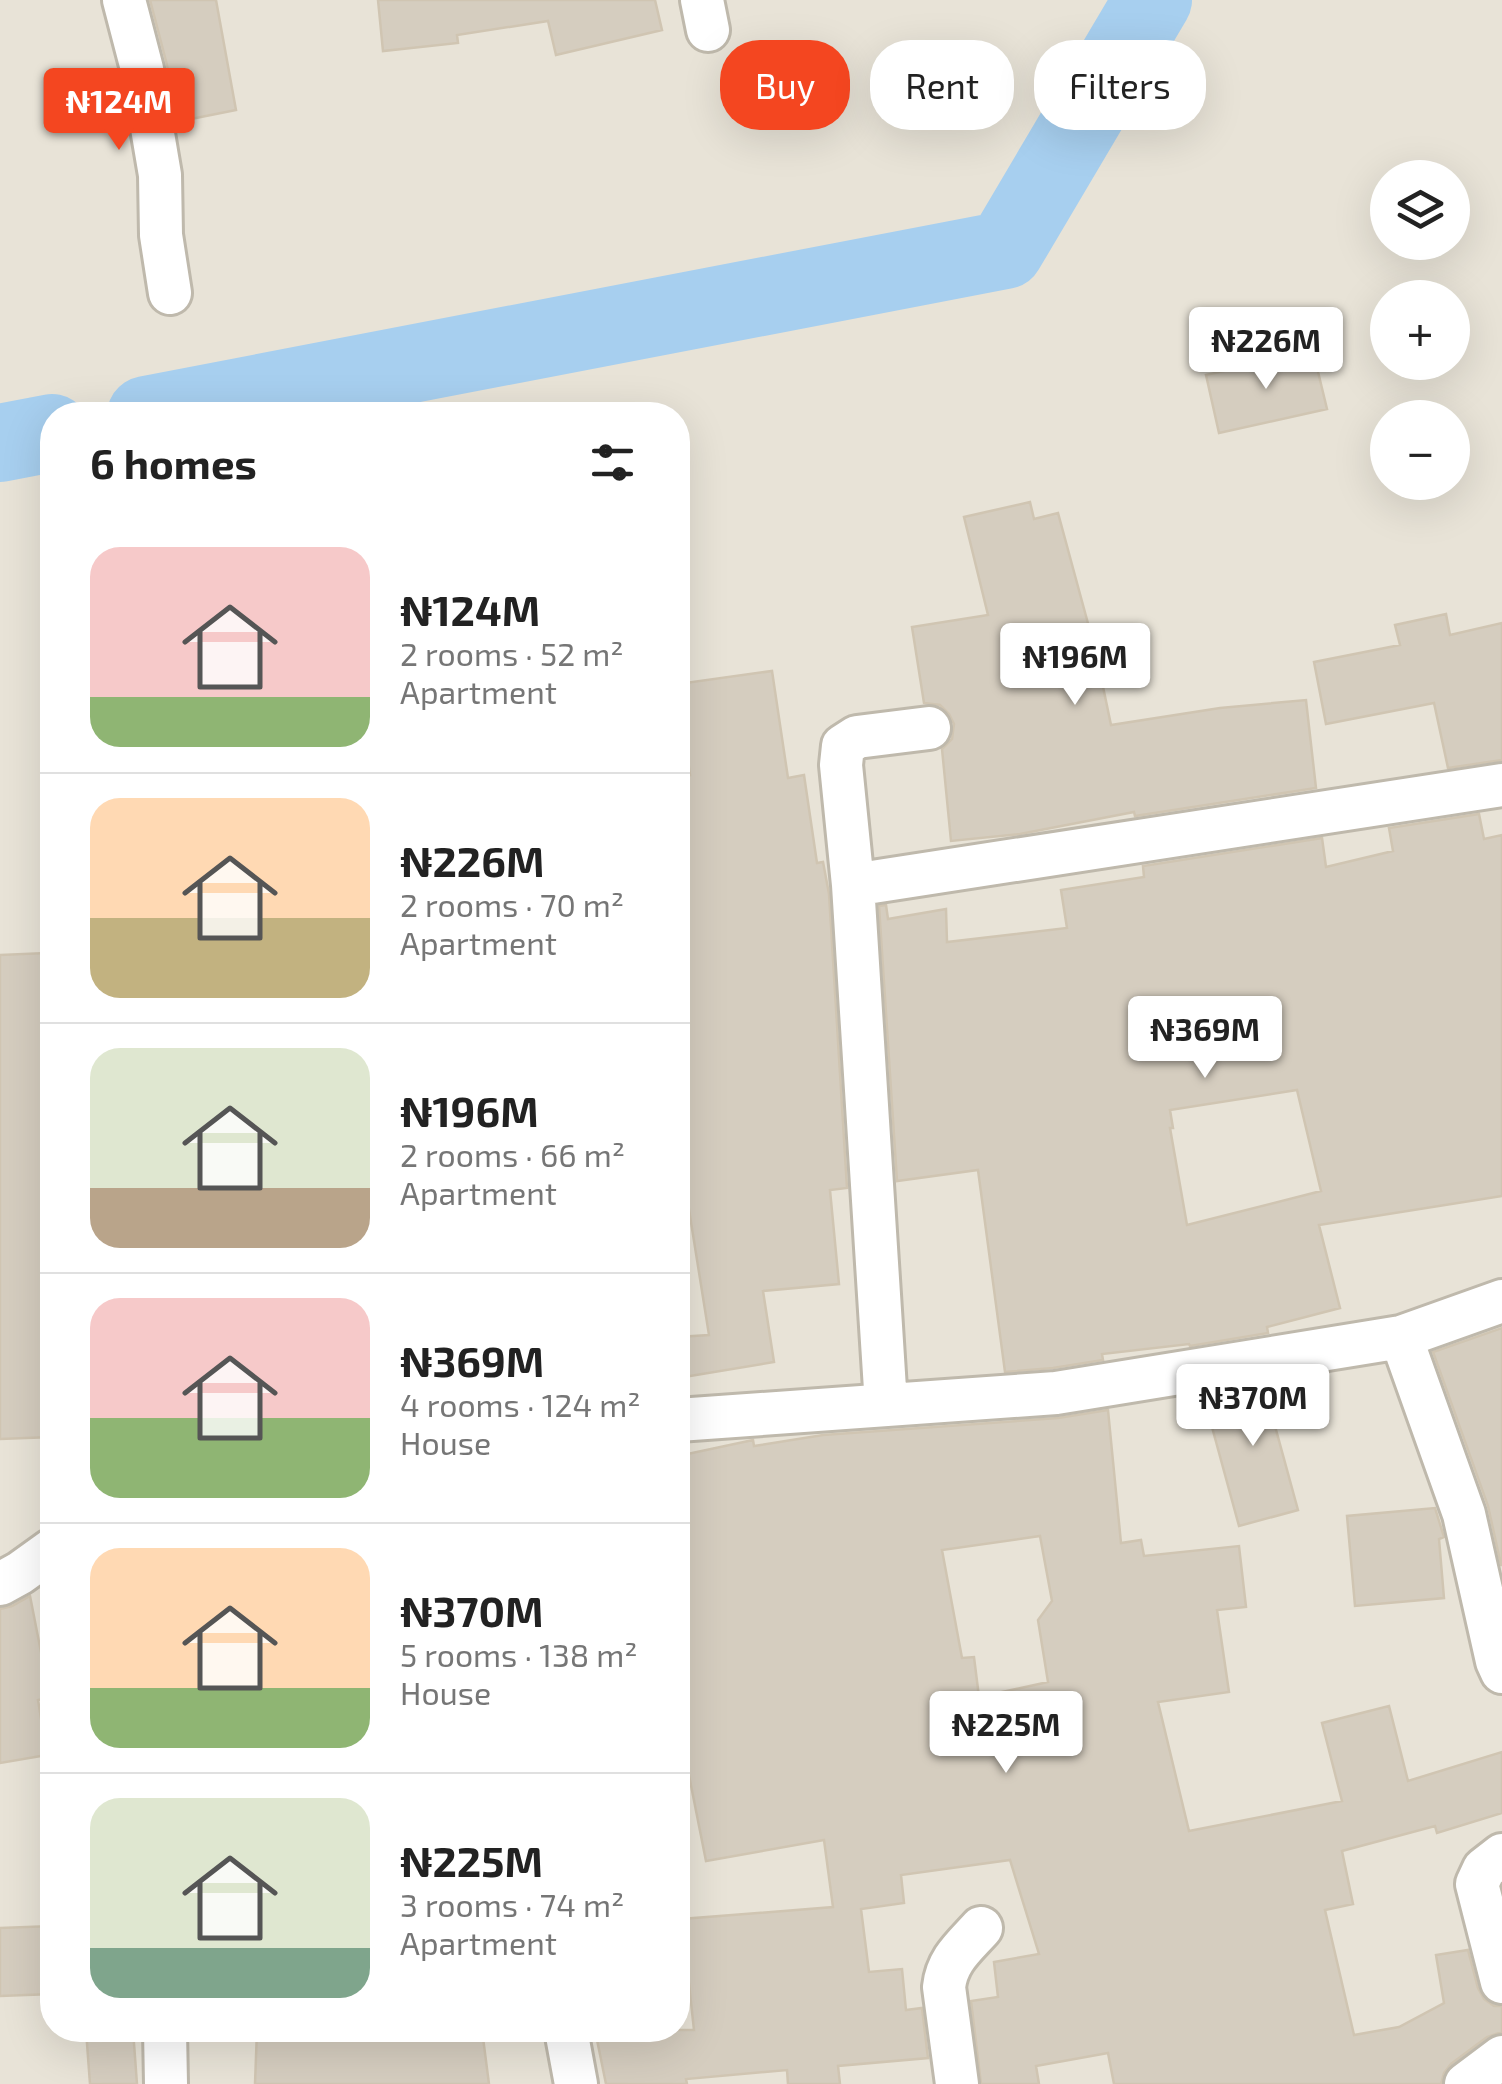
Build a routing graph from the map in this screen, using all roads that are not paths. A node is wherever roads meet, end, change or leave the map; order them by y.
1 (124, 0) edge
2 (170, 293) dead end
3 (928, 728) dead end
4 (1502, 784) edge
5 (853, 885) junction
6 (1502, 1301) edge
7 (1401, 1338) junction
8 (886, 1405) junction
9 (690, 1419) edge
10 (40, 1559) edge
11 (0, 1584) edge
12 (1502, 1672) edge
13 (1502, 1856) edge
14 (981, 1928) dead end
15 (1502, 1982) edge
16 (165, 2042) edge
17 (568, 2042) edge
18 (1502, 2057) edge
19 (166, 2084) edge
20 (576, 2084) edge
21 (957, 2084) edge
22 (1466, 2084) edge

1 - 2 street
3 - 5 street
4 - 5 street
5 - 8 street
6 - 7 street
7 - 8 street
7 - 12 street
8 - 9 street
10 - 11 street
13 - 15 street
14 - 21 street
16 - 19 street
17 - 20 street
18 - 22 street

